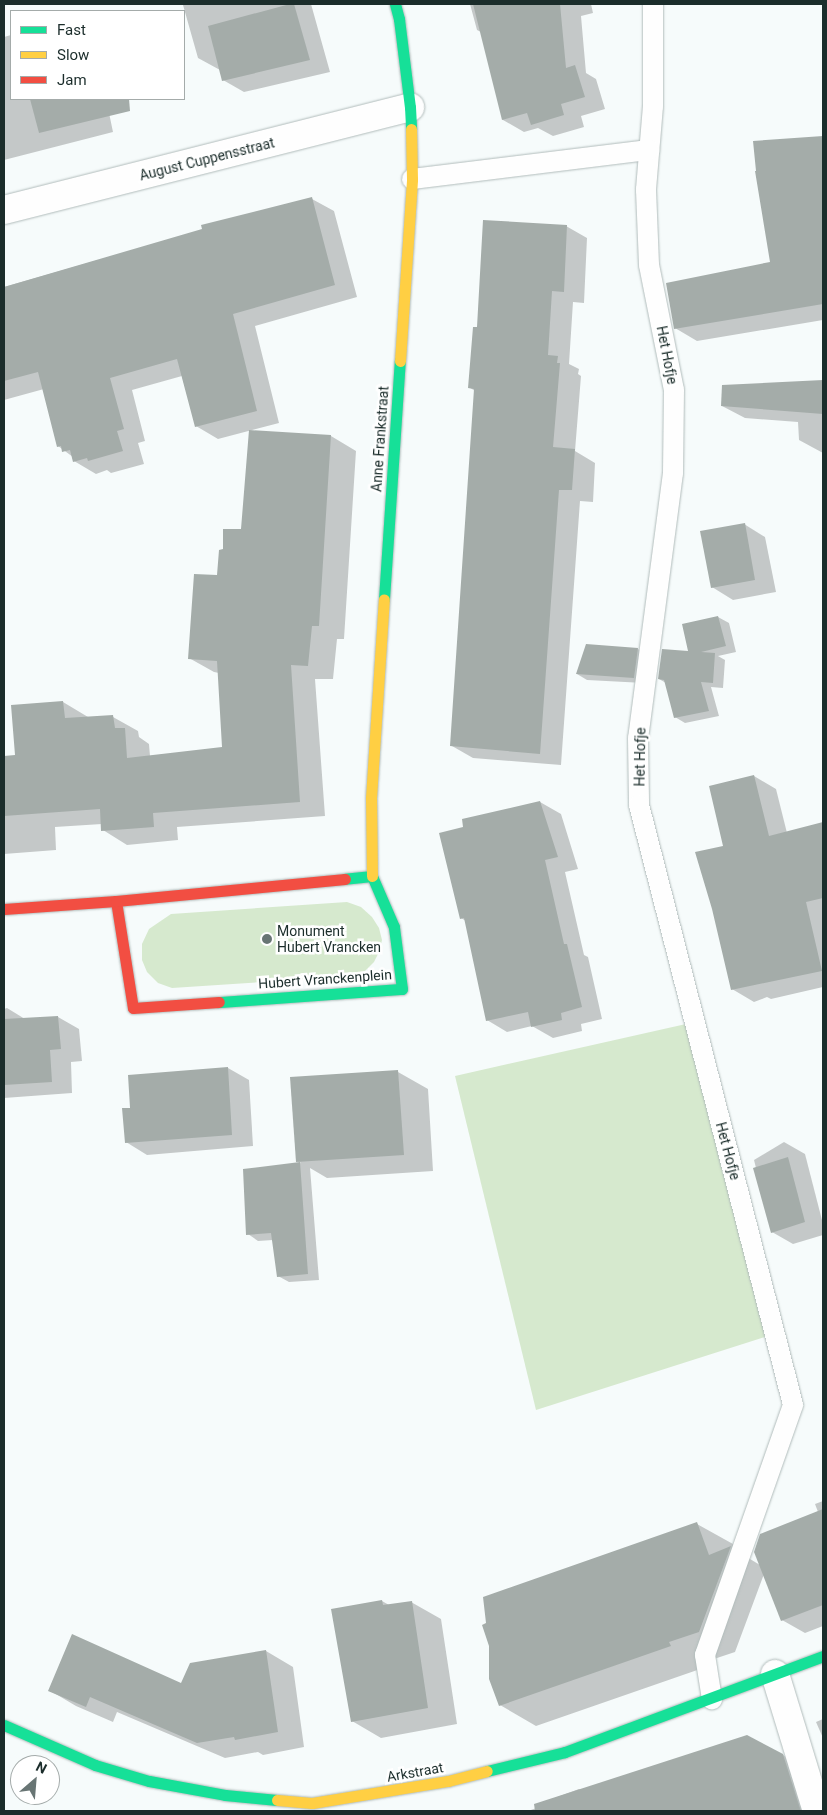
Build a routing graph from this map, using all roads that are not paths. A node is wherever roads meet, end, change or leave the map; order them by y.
1 (395, 4) edge
2 (653, 4) edge
3 (410, 107) junction
4 (649, 150) junction
5 (412, 180) junction
6 (4, 210) edge
7 (372, 876) junction
8 (116, 902) junction
9 (4, 908) edge
10 (823, 1656) edge
11 (775, 1674) junction
12 (712, 1699) junction
13 (4, 1725) edge
14 (348, 1805) edge
15 (313, 1807) edge
16 (817, 1811) edge

1 - 3 street, Anne Frankstraat
2 - 4 lane, Het Hofje
3 - 5 street, Anne Frankstraat
3 - 6 street, August Cuppensstraat
4 - 5 lane
4 - 12 lane, Het Hofje
5 - 7 street, Anne Frankstraat
7 - 8 street
7 - 8 street, Hubert Vranckenplein
8 - 9 street
10 - 11 street, Arkstraat
11 - 12 street, Arkstraat
11 - 16 street
12 - 14 street, Arkstraat
13 - 15 street, Arkstraat
14 - 15 street, Arkstraat

